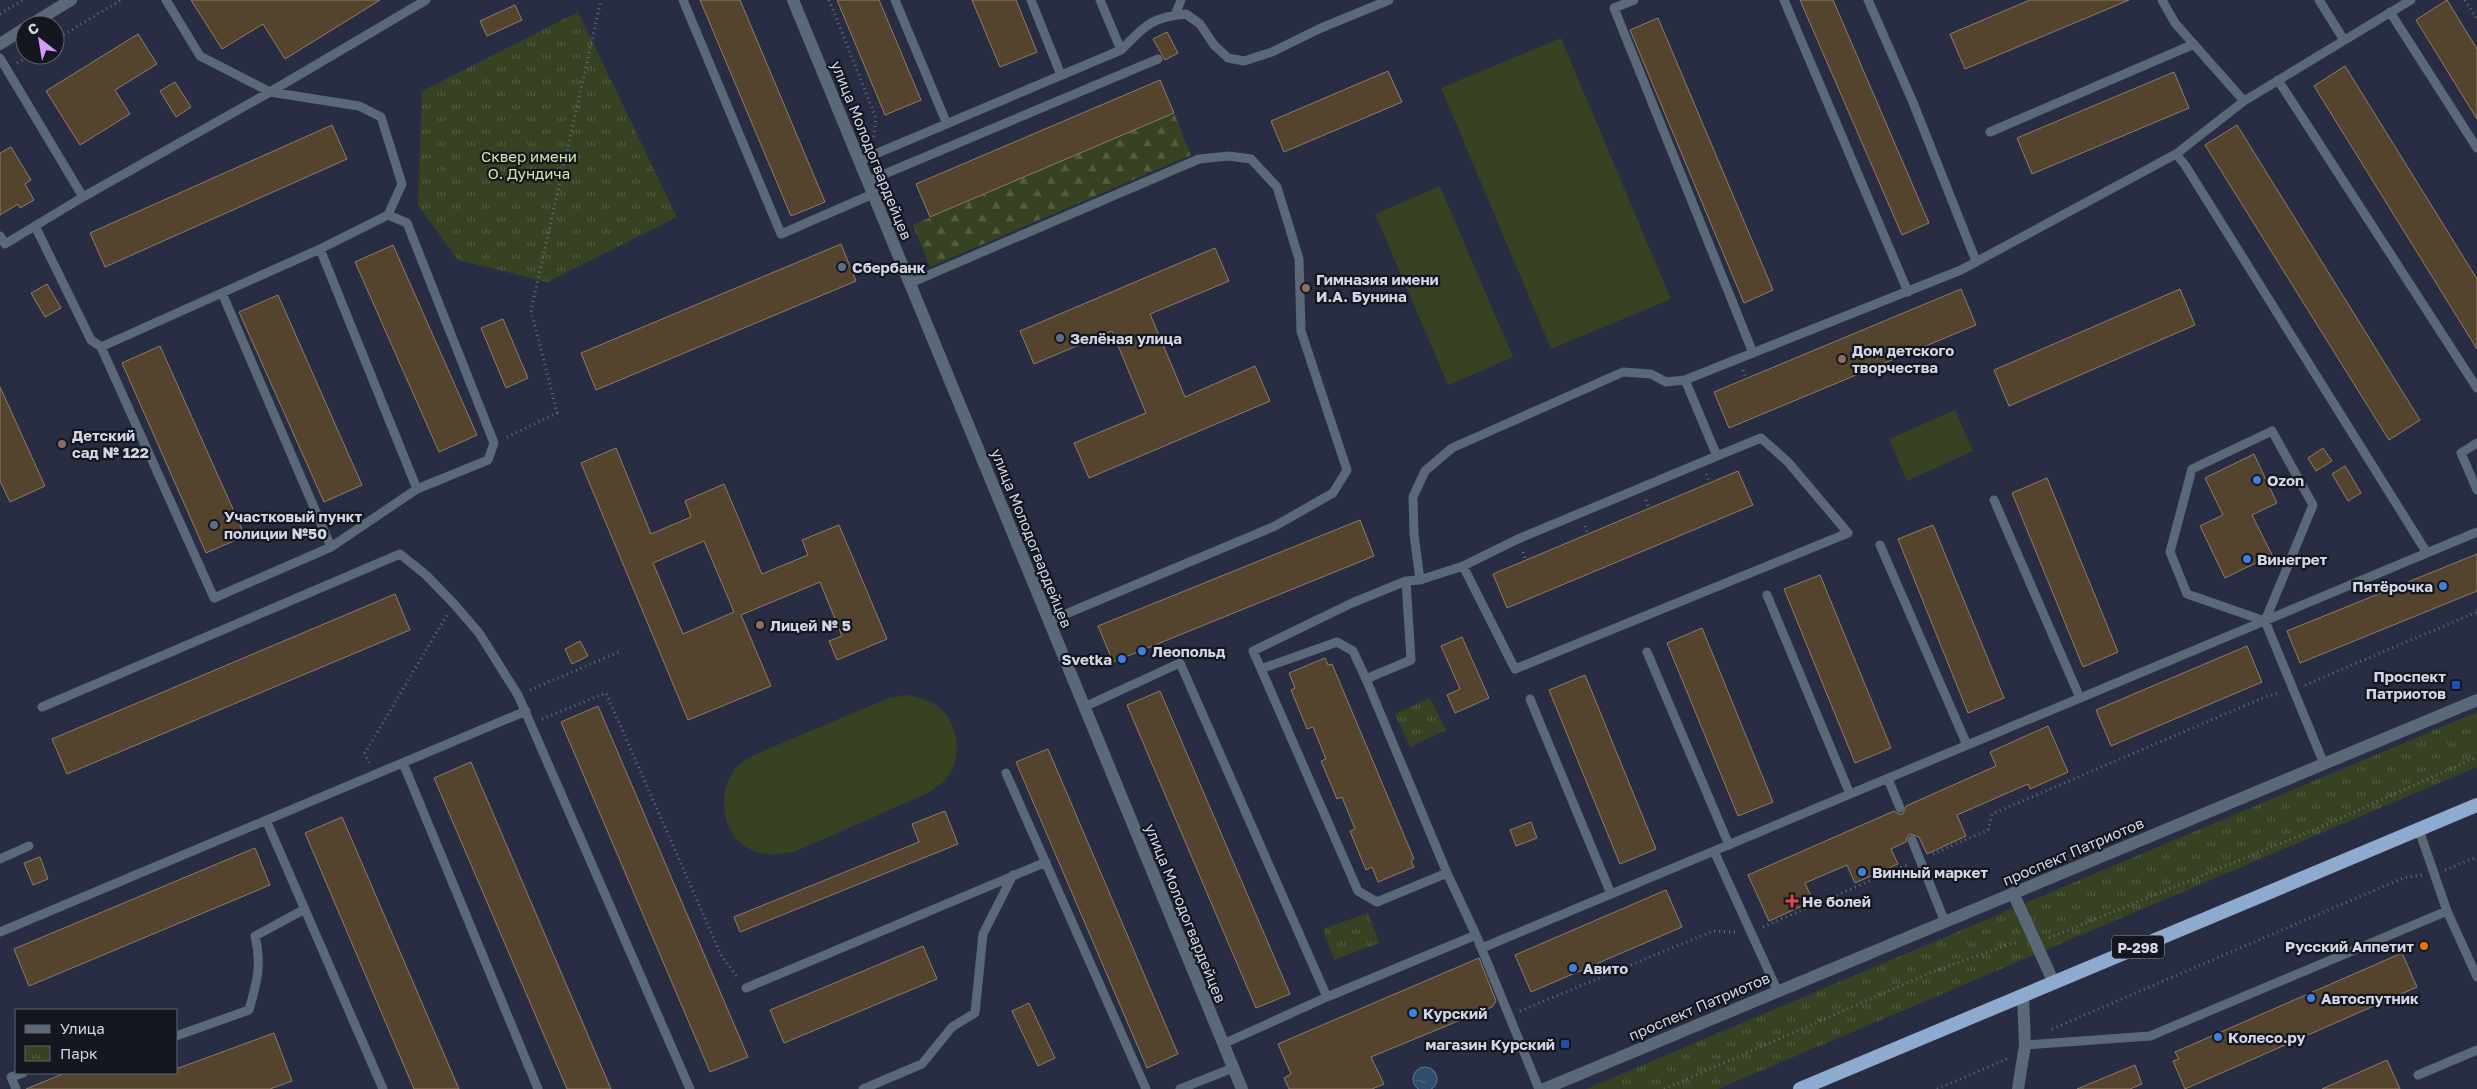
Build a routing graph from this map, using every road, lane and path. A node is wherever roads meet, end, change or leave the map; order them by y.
1 (23, 0) edge
2 (72, 0) edge
3 (121, 0) edge
4 (166, 0) edge
5 (426, 0) edge
6 (601, 0) edge
7 (683, 0) edge
8 (793, 0) edge
9 (829, 0) edge
10 (895, 0) edge
11 (1031, 0) edge
12 (1100, 0) edge
13 (1181, 0) edge
14 (1389, 0) edge
15 (1634, 0) edge
16 (1784, 0) edge
17 (1868, 0) edge
18 (2162, 0) edge
19 (2319, 0) edge
20 (2411, 0) edge
21 (2465, 0) edge
22 (2390, 12) junction
23 (0, 14) edge
24 (47, 15) edge
25 (1175, 15) junction
26 (2477, 19) edge
27 (15, 34) edge
28 (65, 34) edge
29 (2344, 40) junction
30 (0, 44) edge
31 (2194, 44) junction
32 (1121, 50) junction
33 (0, 58) edge
34 (1158, 59) dead end
35 (1061, 75) junction
36 (2278, 80) junction
37 (270, 92) junction
38 (2244, 101) junction
39 (876, 118) dead end
40 (947, 124) junction
41 (1990, 132) dead end
42 (2477, 148) edge
43 (2176, 154) junction
44 (860, 161) junction
45 (868, 181) junction
46 (873, 194) junction
47 (83, 197) junction
48 (388, 215) junction
49 (35, 226) junction
50 (0, 236) edge
51 (320, 248) junction
52 (1976, 261) junction
53 (910, 283) junction
54 (1908, 292) junction
55 (222, 293) junction
56 (101, 347) junction
57 (1753, 353) junction
58 (1685, 380) junction
59 (2477, 388) edge
60 (494, 443) junction
61 (2477, 443) edge
62 (1717, 456) junction
63 (417, 488) junction
64 (2477, 490) edge
65 (1994, 500) dead end
66 (2477, 532) edge
67 (1880, 545) dead end
68 (331, 547) junction
69 (2427, 553) junction
70 (1463, 566) junction
71 (1420, 580) junction
72 (1406, 581) junction
73 (1767, 594) dead end
74 (454, 604) junction
75 (2477, 612) edge
76 (1049, 621) junction
77 (2265, 621) junction
78 (619, 652) dead end
79 (1647, 652) dead end
80 (1261, 669) junction
81 (1366, 679) junction
82 (2293, 690) junction
83 (518, 695) junction
84 (2080, 698) junction
85 (1530, 700) dead end
86 (2477, 700) edge
87 (42, 707) dead end
88 (1084, 707) junction
89 (526, 711) junction
90 (531, 723) junction
91 (1967, 745) junction
92 (2477, 757) edge
93 (403, 762) junction
94 (2324, 764) junction
95 (1006, 773) dead end
96 (374, 775) junction
97 (1888, 779) junction
98 (1850, 794) junction
99 (2477, 805) edge
100 (1900, 808) dead end
101 (266, 820) junction
102 (2418, 830) junction
103 (1912, 840) dead end
104 (1729, 845) junction
105 (28, 846) dead end
106 (1714, 851) junction
107 (2477, 857) edge
108 (0, 859) edge
109 (1920, 859) junction
110 (1046, 862) junction
111 (2434, 873) junction
112 (1447, 874) junction
113 (1012, 876) junction
114 (2013, 893) junction
115 (1611, 894) junction
116 (305, 909) junction
117 (2447, 911) junction
118 (1946, 922) junction
119 (0, 932) edge
120 (1751, 933) junction
121 (1476, 935) junction
122 (2036, 943) junction
123 (1482, 948) junction
124 (2473, 956) edge
125 (2477, 977) edge
126 (2054, 982) junction
127 (746, 988) joint
128 (1778, 992) junction
129 (2024, 995) junction
130 (1327, 997) junction
131 (1509, 1016) junction
132 (2048, 1031) dead end
133 (178, 1035) edge
134 (1223, 1044) junction
135 (2025, 1046) junction
136 (2477, 1050) edge
137 (1232, 1068) junction
138 (19, 1074) edge
139 (2418, 1075) dead end
140 (16, 1089) edge
141 (383, 1089) edge
142 (538, 1089) edge
143 (690, 1089) edge
144 (863, 1089) edge
145 (1146, 1089) edge
146 (1180, 1089) edge
147 (1242, 1089) edge
148 (1539, 1089) edge
149 (1544, 1089) edge
150 (1664, 1089) edge
151 (1800, 1089) edge
152 (1937, 1089) edge
153 (2018, 1089) edge

1 - 23 path
2 - 24 street
3 - 28 path
4 - 37 lane
5 - 37 lane
6 - 60 path
7 - 46 lane
8 - 44 street, улица Молодогвардейцев
9 - 39 path
10 - 40 lane
11 - 35 lane
12 - 32 lane
13 - 25 lane
14 - 25 lane
15 - 57 lane
16 - 54 lane
17 - 52 lane
18 - 31 lane
19 - 29 lane
20 - 22 lane
21 - 26 path
22 - 29 lane
22 - 42 lane
25 - 32 lane
27 - 30 street
29 - 36 lane
31 - 38 lane
31 - 41 lane
32 - 35 lane
33 - 47 lane
34 - 45 lane
35 - 40 lane
36 - 38 lane
36 - 59 lane
37 - 47 lane
37 - 48 lane
38 - 43 lane
40 - 44 lane
43 - 52 lane
43 - 69 lane
44 - 45 street, улица Молодогвардейцев
45 - 46 street, улица Молодогвардейцев
46 - 53 street, улица Молодогвардейцев
47 - 49 lane
48 - 51 lane
48 - 60 lane
49 - 50 lane
49 - 56 lane
51 - 55 lane
51 - 63 lane
52 - 54 lane
53 - 76 street, улица Молодогвардейцев
53 - 76 lane
54 - 57 lane
55 - 56 lane
55 - 68 lane
56 - 68 lane
57 - 58 lane
58 - 62 lane
58 - 71 lane
60 - 63 lane
61 - 64 lane
62 - 70 lane
62 - 70 lane
63 - 68 lane
65 - 84 lane
66 - 69 lane
67 - 91 lane
69 - 77 lane
70 - 71 lane
71 - 72 lane
72 - 80 lane
72 - 81 lane
73 - 98 lane
74 - 83 lane
74 - 87 lane
74 - 96 path
75 - 82 path
76 - 88 street, улица Молодогвардейцев
77 - 77 lane
77 - 82 lane
77 - 84 lane
78 - 83 path
79 - 104 lane
80 - 81 lane
80 - 112 lane
81 - 112 lane
82 - 94 lane
82 - 109 path
83 - 89 lane
84 - 91 lane
85 - 115 lane
86 - 94 street, проспект Патриотов
88 - 130 lane
88 - 134 street, улица Молодогвардейцев
89 - 90 lane
89 - 93 lane
90 - 127 path
90 - 143 lane
91 - 97 lane
92 - 122 path
93 - 96 lane
93 - 142 lane
94 - 114 street, проспект Патриотов
95 - 110 lane
96 - 101 lane
97 - 98 lane
97 - 100 lane
98 - 104 lane
99 - 102 highway, Р-298
101 - 116 lane
101 - 119 lane
102 - 111 lane
102 - 126 highway, Р-298
103 - 109 lane
104 - 106 lane
105 - 108 lane
106 - 115 lane
106 - 120 lane
107 - 111 path
109 - 118 lane
109 - 120 path
110 - 113 lane
110 - 145 lane
111 - 117 lane
111 - 132 path
112 - 121 lane
113 - 127 lane
113 - 144 lane
114 - 118 street, проспект Патриотов
114 - 122 street
115 - 123 lane
116 - 133 lane
116 - 141 lane
117 - 124 lane
117 - 135 lane
118 - 128 street, проспект Патриотов
120 - 128 lane
120 - 131 path
121 - 123 lane
121 - 130 lane
122 - 126 street
122 - 150 path
123 - 131 lane
124 - 125 lane
126 - 129 highway, Р-298
128 - 149 street, проспект Патриотов
129 - 135 street
129 - 151 highway, Р-298
130 - 134 lane
131 - 148 lane
134 - 137 street, улица Молодогвардейцев
135 - 152 path
135 - 153 street
136 - 139 lane
137 - 146 lane
137 - 147 street, улица Молодогвардейцев
138 - 140 lane

